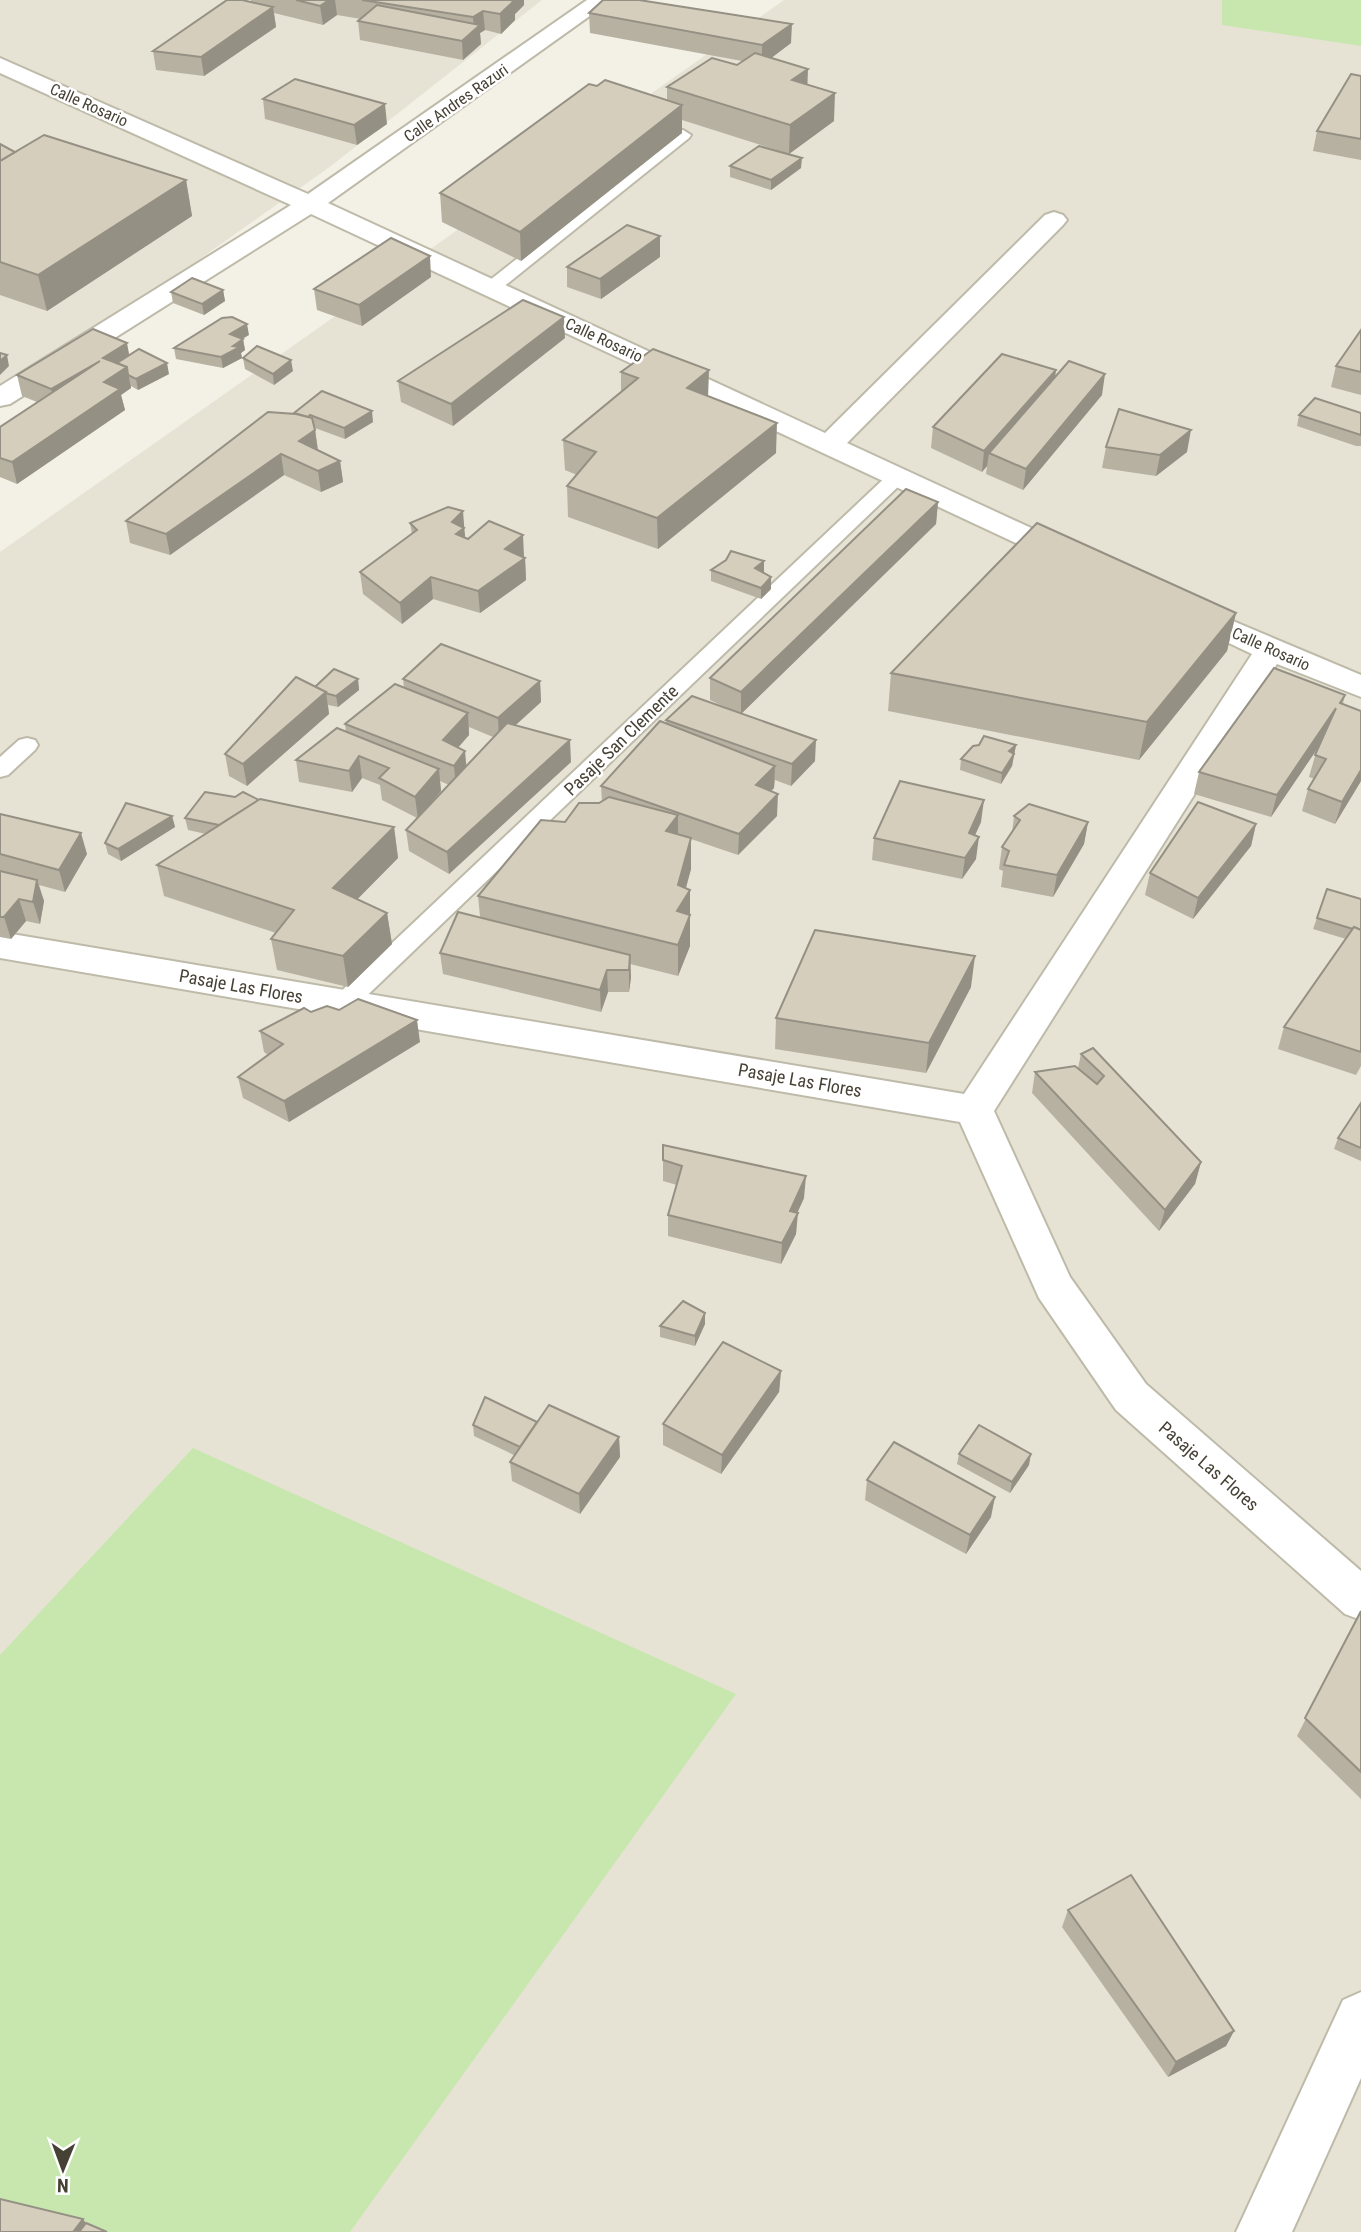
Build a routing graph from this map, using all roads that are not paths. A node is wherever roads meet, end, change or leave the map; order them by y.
1 (601, 0) edge
2 (0, 65) edge
3 (682, 135) dead end
4 (310, 204) junction
5 (1054, 220) dead end
6 (491, 288) junction
7 (0, 398) edge
8 (829, 444) junction
9 (897, 477) junction
10 (1096, 569) edge
11 (1158, 598) edge
12 (1270, 650) junction
13 (1361, 687) edge
14 (27, 745) dead end
15 (0, 770) edge
16 (0, 945) edge
17 (344, 1003) junction
18 (974, 1110) junction
19 (1361, 1600) edge
20 (1361, 2018) edge
21 (1264, 2232) edge

1 - 4 street, Calle Andres Razuri
2 - 4 street, Calle Rosario
3 - 6 lane
4 - 6 street, Calle Rosario
4 - 7 street, Calle Andres Razuri
5 - 8 street
6 - 8 street, Calle Rosario
8 - 9 street, Calle Rosario
9 - 10 street, Calle Rosario
9 - 17 lane, Pasaje San Clemente
11 - 12 street, Calle Rosario
12 - 13 street, Calle Rosario
12 - 18 street
14 - 15 lane
16 - 17 street, Pasaje Las Flores
17 - 18 street, Pasaje Las Flores
18 - 19 street, Pasaje Las Flores
20 - 21 street

